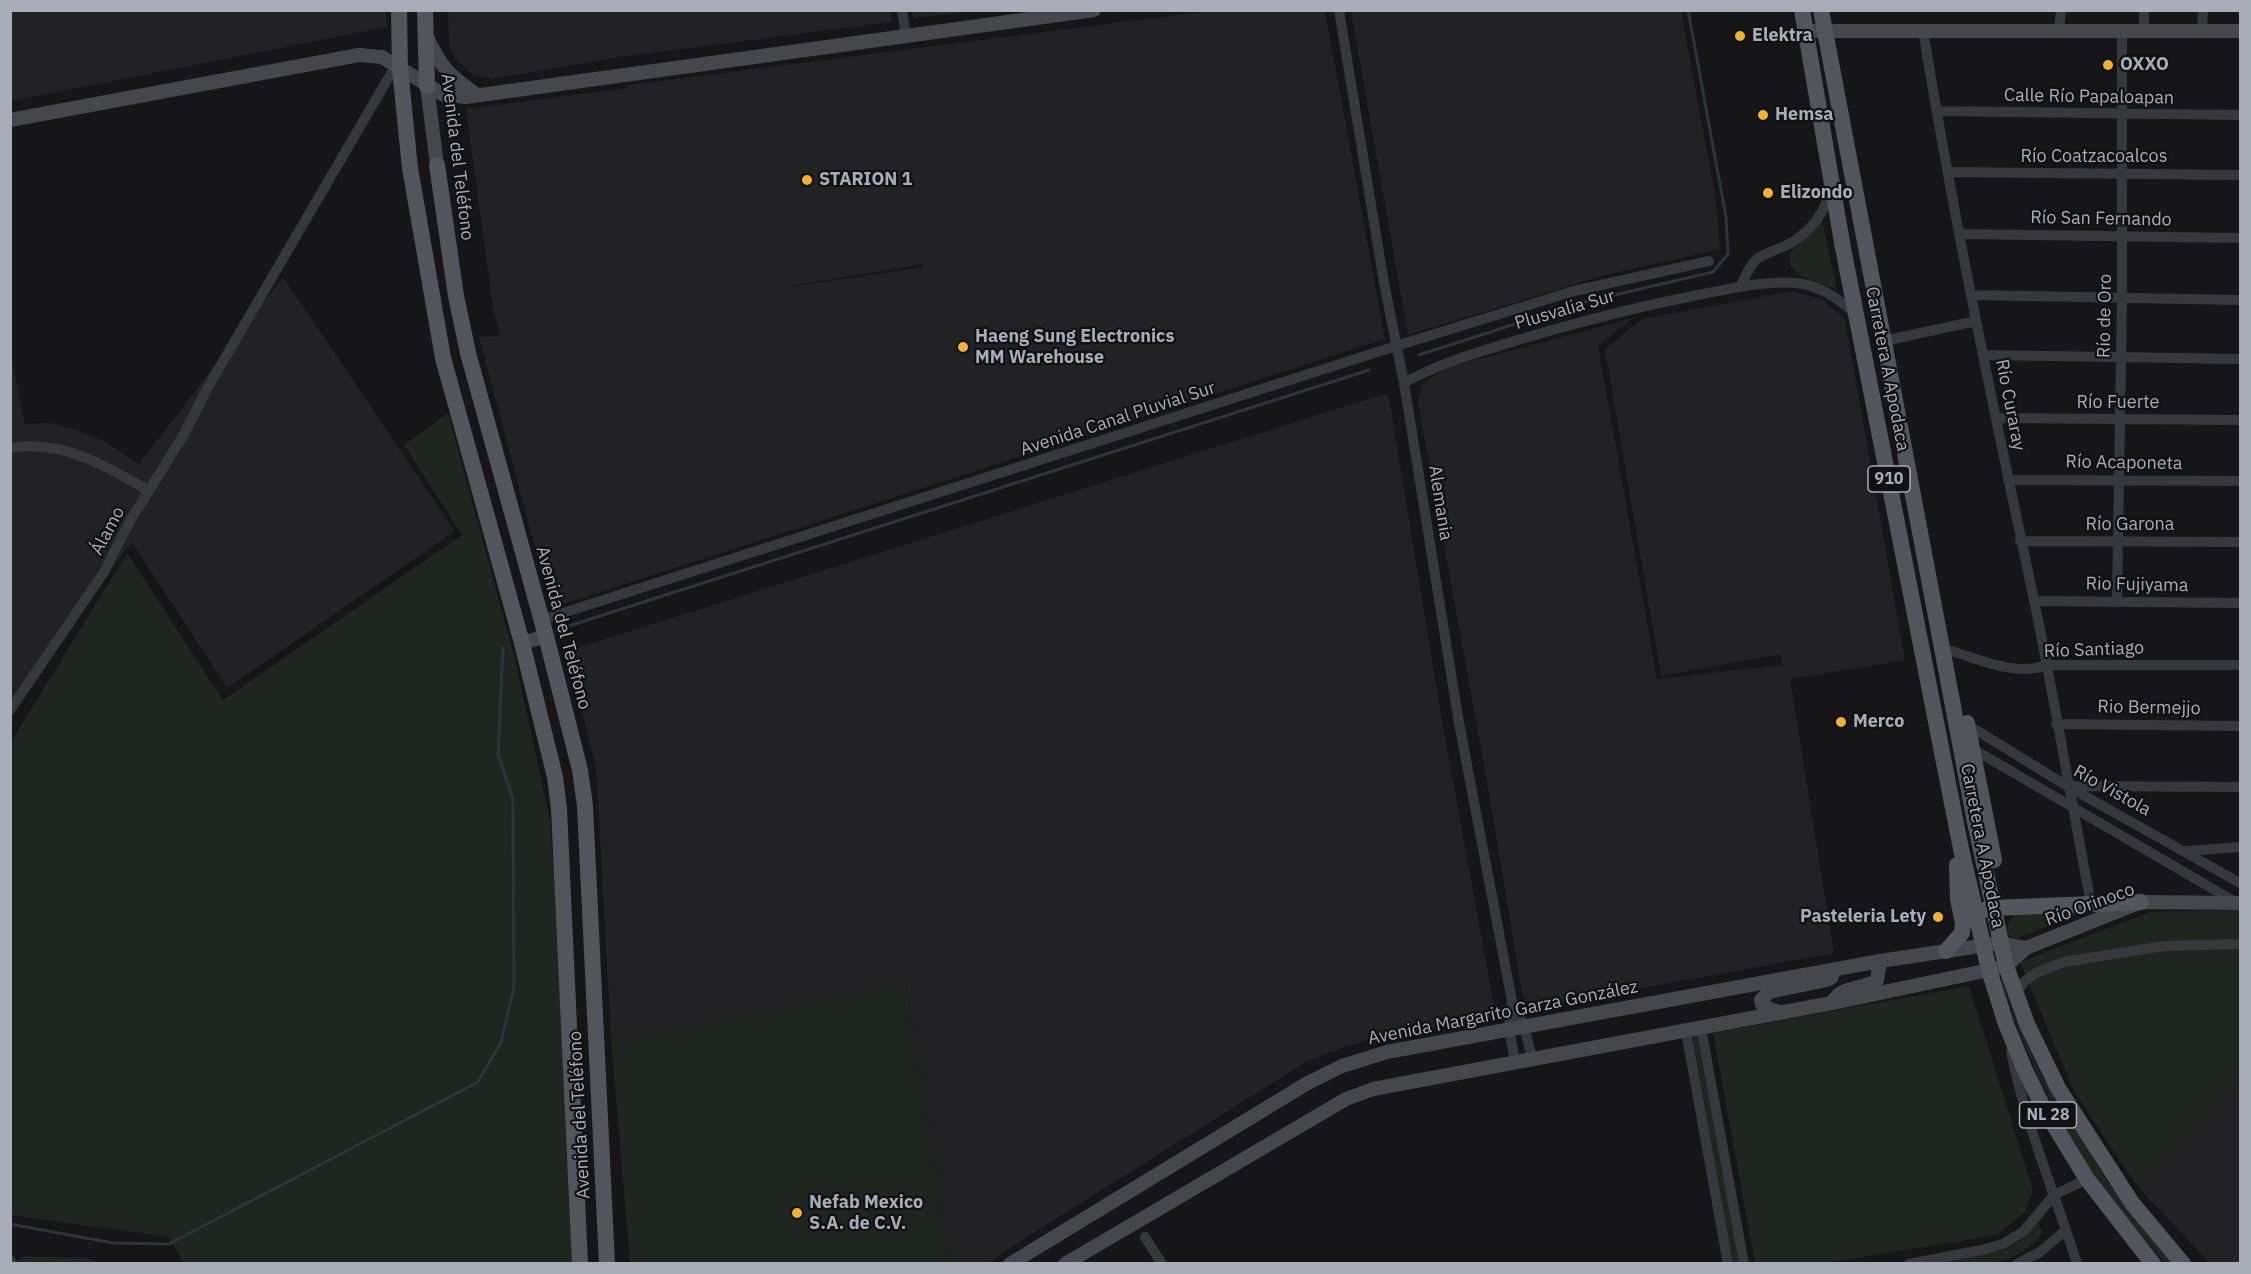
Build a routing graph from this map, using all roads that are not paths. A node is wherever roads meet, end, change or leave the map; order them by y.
1 (399, 10) edge
2 (425, 10) edge
3 (902, 10) edge
4 (1094, 10) edge
5 (1339, 10) edge
6 (1802, 10) edge
7 (1821, 10) edge
8 (2061, 10) edge
9 (2144, 10) edge
10 (2203, 10) edge
11 (1825, 30) junction
12 (1923, 30) junction
13 (2059, 30) junction
14 (2122, 30) junction
15 (2144, 30) junction
16 (1805, 31) junction
17 (2202, 31) junction
18 (2241, 31) edge
19 (425, 34) junction
20 (906, 37) junction
21 (398, 67) junction
22 (427, 86) junction
23 (477, 95) junction
24 (1937, 111) junction
25 (2122, 114) junction
26 (2241, 115) edge
27 (10, 120) edge
28 (436, 165) joint
29 (1948, 172) junction
30 (2122, 173) junction
31 (2241, 175) edge
32 (1833, 181) junction
33 (1960, 234) junction
34 (2122, 235) junction
35 (2241, 238) edge
36 (1708, 261) dead end
37 (1740, 287) junction
38 (1972, 295) junction
39 (2122, 297) junction
40 (2241, 300) edge
41 (1857, 316) junction
42 (1976, 321) junction
43 (1889, 340) junction
44 (1396, 346) junction
45 (1984, 355) junction
46 (2121, 358) junction
47 (2241, 359) edge
48 (1404, 383) junction
49 (1996, 418) junction
50 (2120, 419) junction
51 (2241, 420) edge
52 (10, 448) edge
53 (2119, 479) junction
54 (2008, 480) junction
55 (2241, 481) edge
56 (149, 491) junction
57 (2020, 541) junction
58 (2118, 542) junction
59 (2241, 542) edge
60 (2034, 601) junction
61 (2117, 602) junction
62 (2241, 603) edge
63 (543, 628) junction
64 (522, 644) junction
65 (1951, 651) junction
66 (2046, 664) junction
67 (2241, 665) edge
68 (10, 710) edge
69 (2056, 724) junction
70 (1968, 725) junction
71 (2241, 726) edge
72 (1973, 749) junction
73 (2067, 786) junction
74 (2241, 787) edge
75 (2071, 806) junction
76 (2241, 847) edge
77 (2187, 851) junction
78 (2241, 883) edge
79 (2141, 902) junction
80 (2091, 903) junction
81 (2240, 903) edge
82 (1992, 908) junction
83 (1968, 913) junction
84 (2000, 943) junction
85 (2241, 944) edge
86 (1982, 946) junction
87 (2026, 948) junction
88 (1946, 951) junction
89 (1880, 961) junction
90 (2006, 966) junction
91 (1842, 968) junction
92 (1989, 970) junction
93 (2015, 994) junction
94 (1512, 1001) junction
95 (1832, 1003) junction
96 (1781, 1012) junction
97 (2006, 1024) junction
98 (1524, 1026) junction
99 (1701, 1028) junction
100 (1509, 1029) junction
101 (1686, 1031) junction
102 (1532, 1058) junction
103 (1515, 1061) junction
104 (2086, 1179) junction
105 (2054, 1194) junction
106 (2066, 1230) junction
107 (1145, 1237) dead end
108 (580, 1263) edge
109 (606, 1263) edge
110 (1010, 1263) edge
111 (1065, 1263) edge
112 (1162, 1263) edge
113 (1728, 1263) edge
114 (1744, 1263) edge
115 (1909, 1263) edge
116 (2017, 1263) edge
117 (2077, 1263) edge
118 (2153, 1263) edge
119 (2183, 1263) edge

1 - 21 main road, Avenida del Teléfono
2 - 19 main road, Avenida del Teléfono
3 - 20 street
4 - 20 main road
5 - 44 street, Alemania
6 - 16 main road, Carretera A Apodaca / 910
7 - 11 main road, Carretera A Apodaca / 910
8 - 13 street
9 - 15 street
10 - 17 street
11 - 12 main road
11 - 16 main road
11 - 43 main road, Carretera A Apodaca / 910
12 - 13 main road
12 - 24 street, Río Curaray
13 - 14 main road
14 - 15 main road
14 - 25 street, Río de Oro
15 - 17 main road
16 - 32 main road, Carretera A Apodaca / 910
17 - 18 main road
19 - 22 main road, Avenida del Teléfono
19 - 23 main road
20 - 23 main road
21 - 22 main road
21 - 27 main road
21 - 56 street, Álamo
21 - 64 main road, Avenida del Teléfono
22 - 23 main road
22 - 28 main road, Avenida del Teléfono
24 - 25 street, Calle Río Papaloapan
24 - 29 street, Río Curaray
25 - 26 street, Calle Río Papaloapan
25 - 30 street, Río de Oro
28 - 63 main road, Avenida del Teléfono
29 - 30 street, Río Coatzacoalcos
29 - 33 street, Río Curaray
30 - 31 street, Río Coatzacoalcos
30 - 34 street, Río de Oro
32 - 37 street
32 - 41 main road, Carretera A Apodaca / 910
33 - 34 street, Río San Fernando
33 - 38 street, Río Curaray
34 - 35 street, Río San Fernando
34 - 39 street, Río de Oro
36 - 44 street, Avenida Canal Pluvial Sur
37 - 41 street, Plusvalia Sur
37 - 48 street, Plusvalia Sur
38 - 39 street
38 - 42 street, Río Curaray
39 - 40 street
39 - 46 street, Río de Oro
41 - 83 main road, Carretera A Apodaca / 910
42 - 43 street
42 - 45 street, Río Curaray
43 - 65 main road
43 - 82 main road, Carretera A Apodaca / 910
44 - 48 street, Alemania
44 - 63 street, Avenida Canal Pluvial Sur
45 - 46 street
45 - 49 street, Río Curaray
46 - 47 street
46 - 50 street, Río de Oro
48 - 94 street, Alemania
49 - 50 street, Río Fuerte
49 - 54 street, Río Curaray
50 - 51 street, Río Fuerte
50 - 53 street, Río de Oro
52 - 56 street
53 - 54 street, Río Acaponeta
53 - 55 street, Río Acaponeta
53 - 58 street, Río de Oro
54 - 57 street, Río Curaray
56 - 68 street, Álamo
57 - 58 street, Río Garona
57 - 60 street, Río Curaray
58 - 59 street, Río Garona
58 - 61 street, Río de Oro
60 - 61 street, Rio Fujiyama
60 - 66 street, Río Curaray
61 - 62 street, Rio Fujiyama
63 - 64 main road
63 - 109 main road, Avenida del Teléfono
64 - 108 main road, Avenida del Teléfono
65 - 66 street, Río Santiago
65 - 70 main road
66 - 67 street, Río Santiago
66 - 69 street, Río Curaray
69 - 71 street, Rio Bermejjo
69 - 73 street, Río Curaray
70 - 72 main road
70 - 73 street, Río Vistola
72 - 75 street, Río Vistola
72 - 82 main road
73 - 74 street
73 - 75 street, Río Curaray
73 - 77 street, Río Vistola
75 - 80 street, Río Curaray
75 - 81 street, Río Vistola
76 - 77 street
77 - 78 street, Río Vistola
79 - 80 main road
79 - 81 main road, Río Orinoco
79 - 87 main road, Río Orinoco
80 - 82 main road
82 - 83 main road
82 - 84 main road, Carretera A Apodaca / 910
83 - 86 main road, Carretera A Apodaca / 910
83 - 88 main road
84 - 86 main road, Avenida Margarito Garza González
84 - 87 main road
84 - 90 main road, NL 28
85 - 93 street
86 - 88 main road, Avenida Margarito Garza González
86 - 92 main road, NL 28
87 - 90 main road, Río Orinoco
88 - 89 main road, Avenida Margarito Garza González
89 - 91 main road, Avenida Margarito Garza González
89 - 95 main road
90 - 92 main road
90 - 93 main road, NL 28
91 - 96 main road
91 - 98 main road, Avenida Margarito Garza González
92 - 95 main road
92 - 97 main road, NL 28
93 - 119 main road, NL 28
94 - 98 street, Alemania
94 - 100 street, Alemania
95 - 96 main road
96 - 99 main road
97 - 104 main road, NL 28
97 - 105 street
98 - 100 main road, Avenida Margarito Garza González
98 - 102 street, Alemania
99 - 101 main road
99 - 114 street
100 - 103 street, Alemania
100 - 110 main road, Avenida Margarito Garza González
101 - 102 main road
101 - 113 street
102 - 103 main road
103 - 111 main road
104 - 105 street
104 - 118 main road, NL 28
105 - 106 street
105 - 115 street
106 - 116 street
106 - 117 street
107 - 112 street

